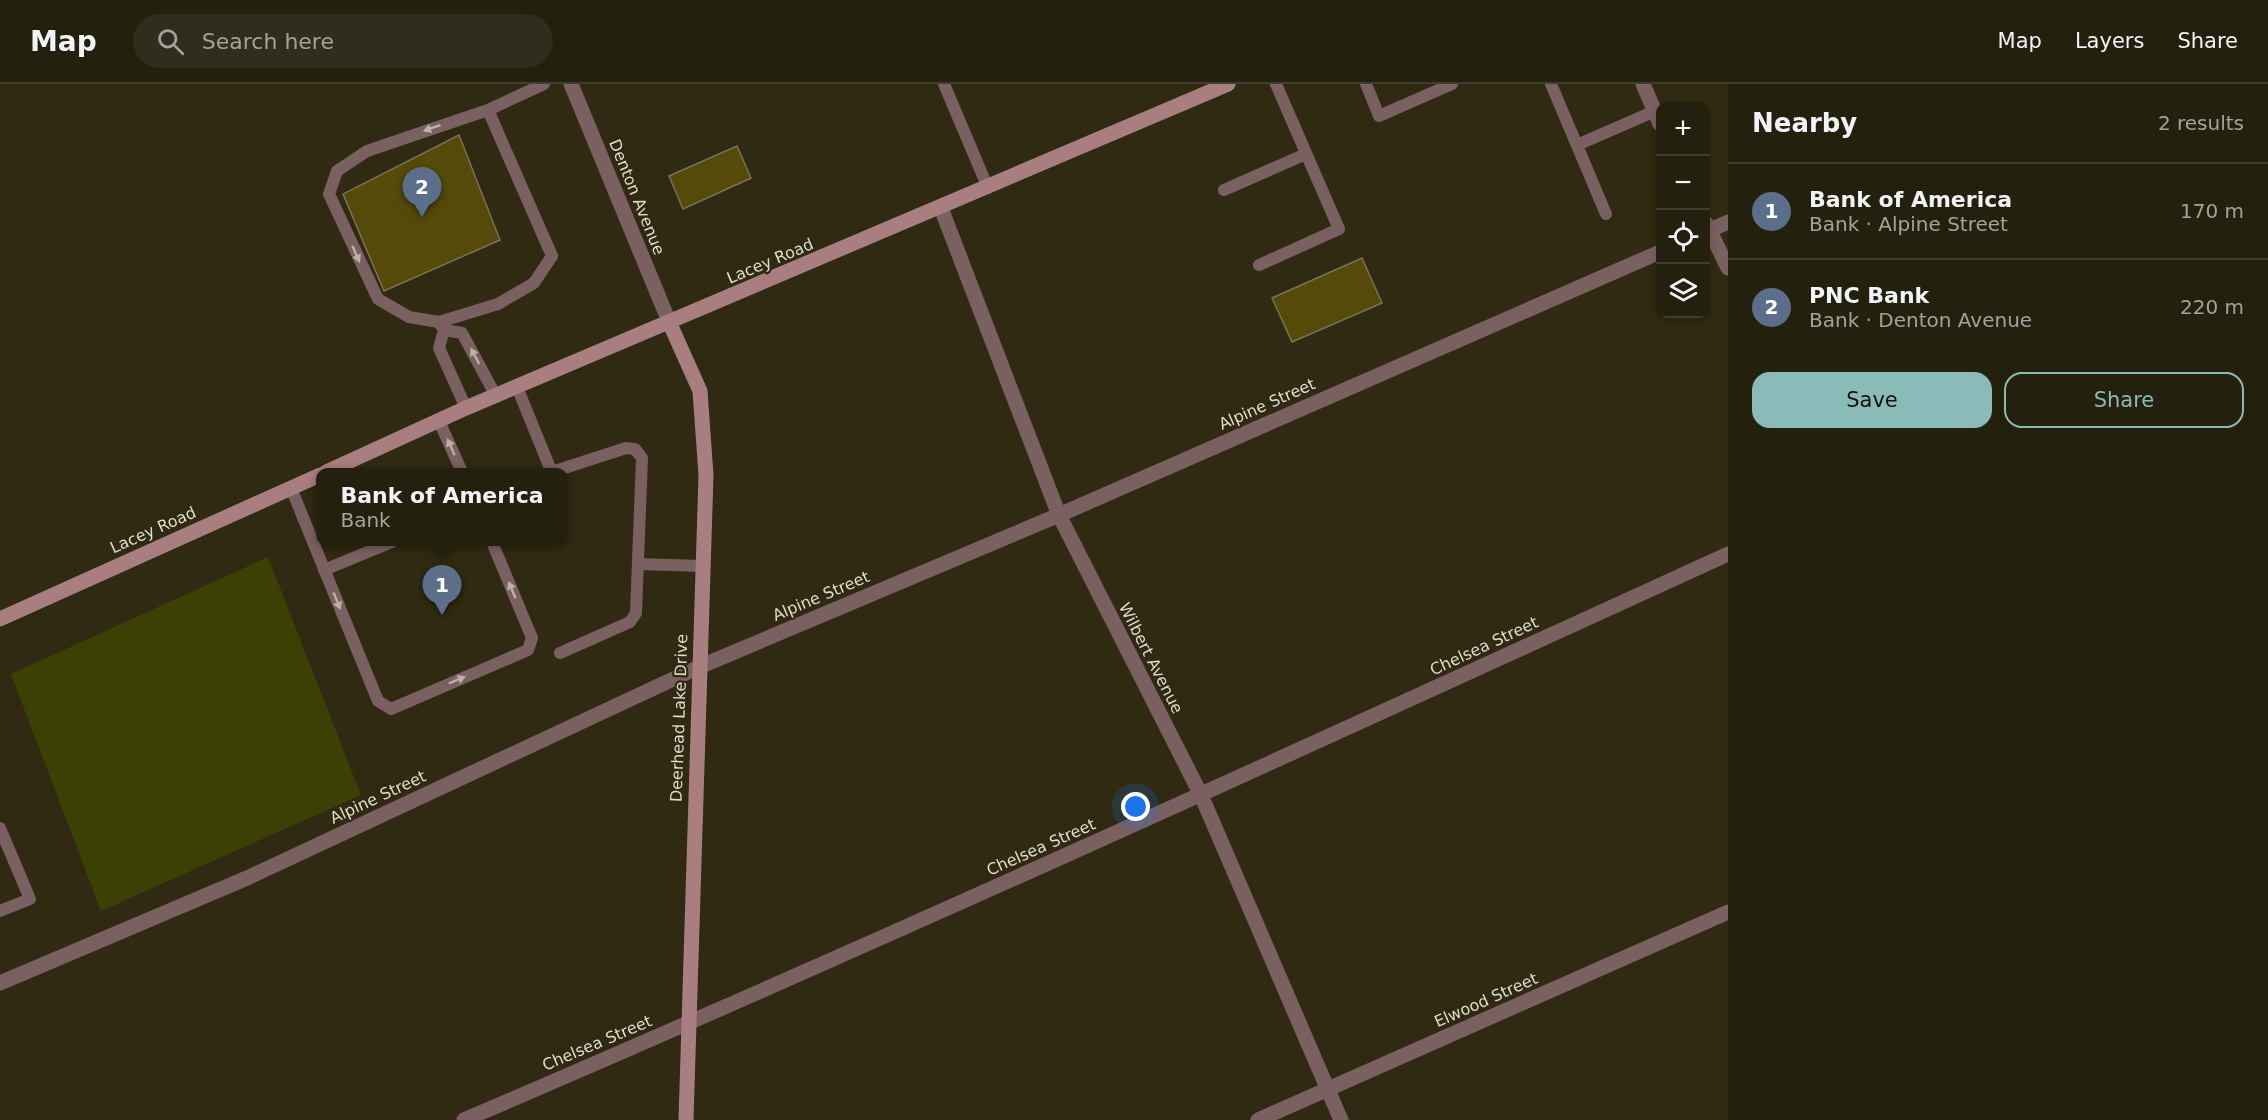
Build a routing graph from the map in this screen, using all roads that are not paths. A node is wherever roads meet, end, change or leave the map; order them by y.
1 (544, 84) edge
2 (571, 84) edge
3 (944, 84) edge
4 (1228, 84) edge
5 (1276, 84) edge
6 (1366, 84) edge
7 (1452, 84) edge
8 (1551, 84) edge
9 (1643, 84) edge
10 (488, 110) junction
11 (1656, 113) edge
12 (1656, 118) edge
13 (1577, 145) junction
14 (1306, 154) junction
15 (988, 188) junction
16 (1224, 190) dead end
17 (940, 207) junction
18 (1606, 214) dead end
19 (1728, 222) edge
20 (1710, 228) edge
21 (1710, 235) edge
22 (1656, 254) edge
23 (1259, 265) dead end
24 (1728, 268) edge
25 (670, 324) junction
26 (441, 326) junction
27 (517, 387) junction
28 (496, 396) junction
29 (466, 408) junction
30 (439, 421) junction
31 (336, 468) edge
32 (460, 468) edge
33 (550, 468) edge
34 (564, 468) edge
35 (316, 477) edge
36 (291, 488) junction
37 (1059, 515) junction
38 (382, 546) edge
39 (494, 546) edge
40 (1728, 554) edge
41 (638, 564) junction
42 (702, 566) junction
43 (324, 570) junction
44 (0, 619) edge
45 (560, 652) dead end
46 (699, 667) junction
47 (1201, 795) junction
48 (0, 828) edge
49 (0, 911) edge
50 (1728, 912) edge
51 (0, 983) edge
52 (687, 1024) junction
53 (1328, 1089) junction
54 (465, 1120) edge
55 (686, 1120) edge
56 (1258, 1120) edge
57 (1341, 1120) edge

1 - 10 lane
2 - 25 street, Denton Avenue
3 - 15 lane
4 - 15 main road, Lacey Road
5 - 14 lane
6 - 7 lane
8 - 13 lane
9 - 11 street
10 - 26 lane
10 -> 26 lane
12 - 13 lane
13 - 18 lane
14 - 16 lane
14 - 23 lane
15 - 17 main road, Lacey Road
17 - 25 main road, Lacey Road
17 - 37 street, Wilbert Avenue
19 - 20 street
21 - 24 street
22 - 37 street, Alpine Street
25 - 27 main road, Lacey Road
25 - 42 main road, Deerhead Lake Drive
28 -> 26 lane
26 - 29 lane
27 - 28 main road, Lacey Road
27 - 33 lane
28 - 29 main road, Lacey Road
29 - 30 main road, Lacey Road
30 - 31 main road, Lacey Road
32 -> 30 lane
34 - 41 lane
35 - 36 main road, Lacey Road
36 - 43 lane
36 - 44 main road, Lacey Road
37 - 46 street, Alpine Street
37 - 47 street, Wilbert Avenue
38 - 43 lane
43 -> 39 lane
40 - 47 street, Chelsea Street
41 - 42 lane
41 - 45 lane
42 - 46 main road, Deerhead Lake Drive
46 - 51 street, Alpine Street
46 - 52 main road, Deerhead Lake Drive
47 - 52 street, Chelsea Street
47 - 53 street, Wilbert Avenue
48 - 49 lane
50 - 53 street, Elwood Street
52 - 54 street, Chelsea Street
52 - 55 main road, Deerhead Lake Drive
53 - 56 street, Elwood Street
53 - 57 street, Wilbert Avenue

